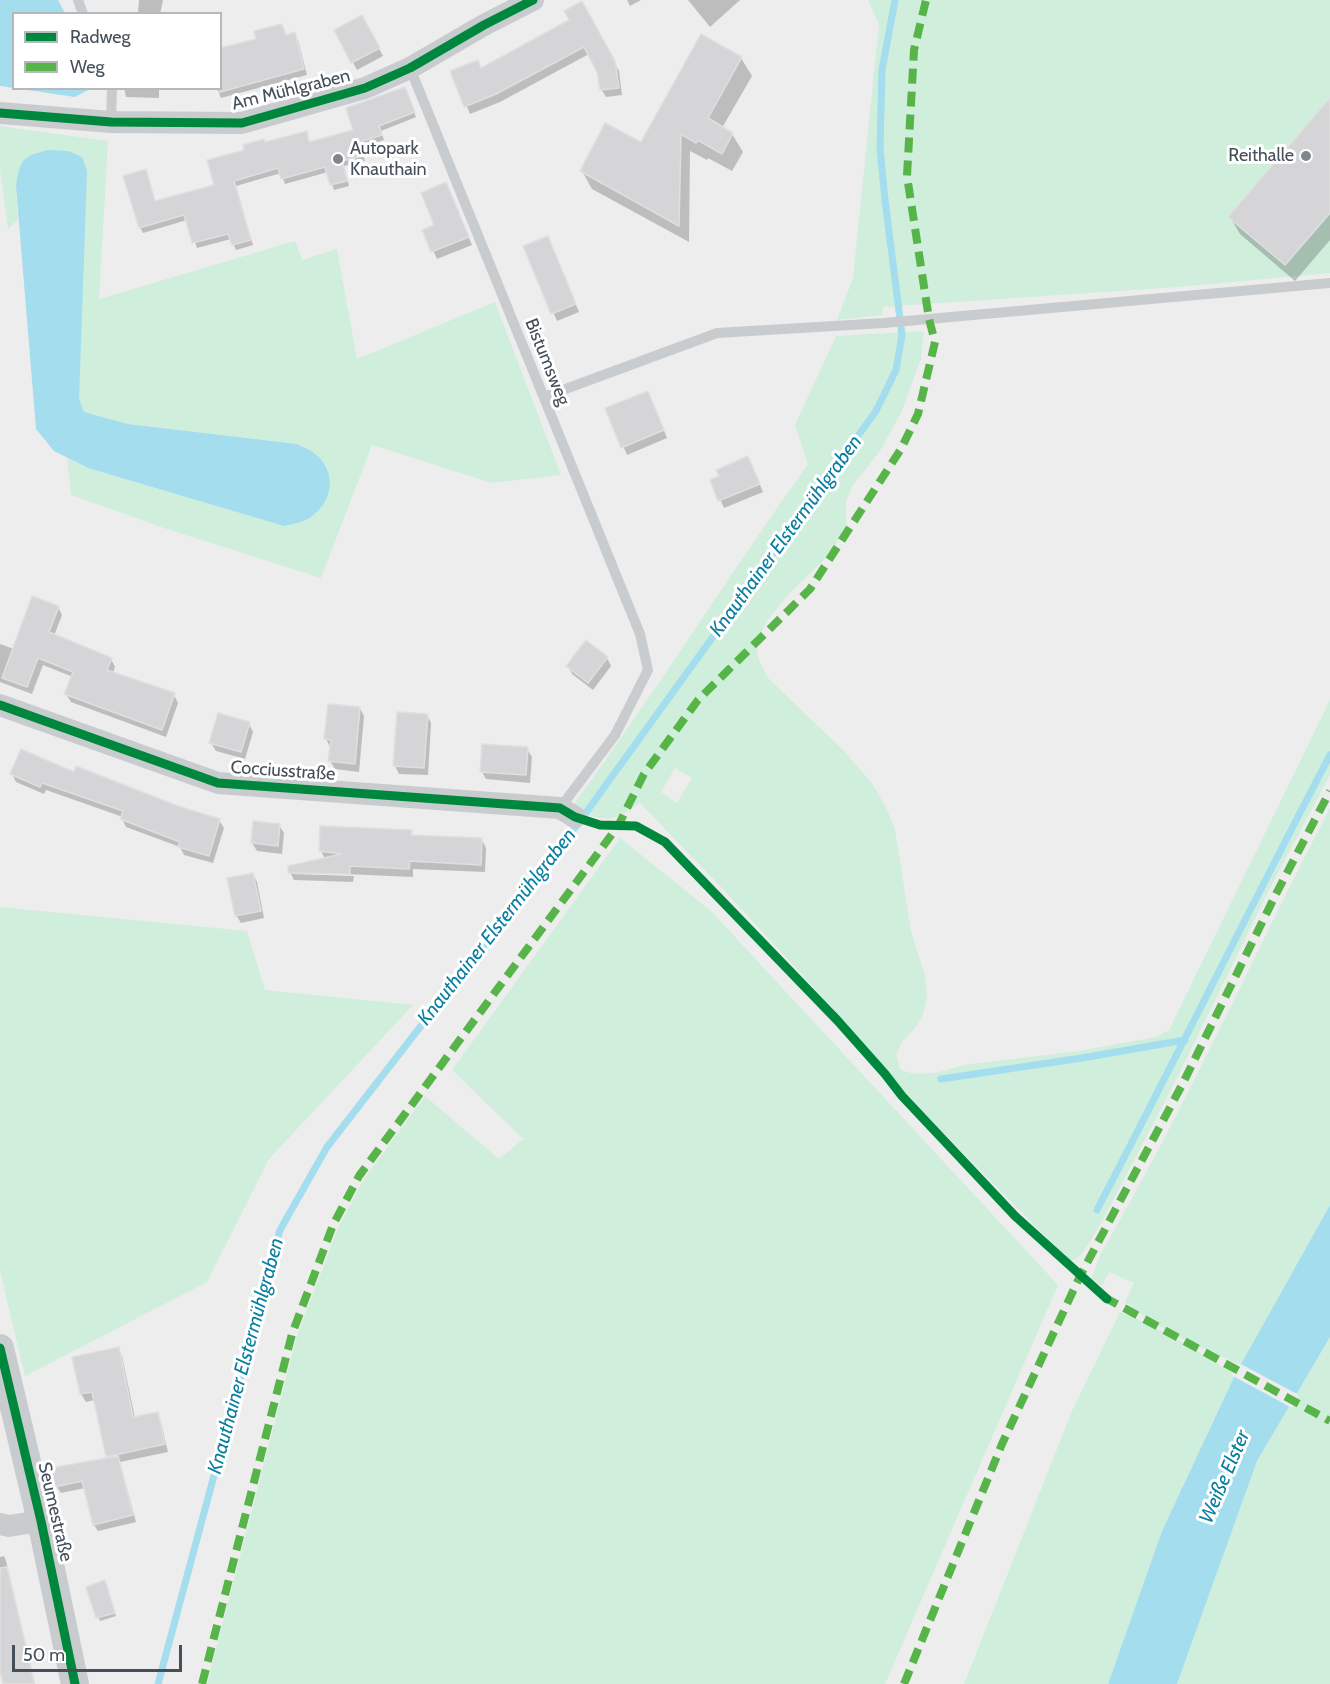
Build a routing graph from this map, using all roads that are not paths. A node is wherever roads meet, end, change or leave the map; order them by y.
1 (533, 0) edge
2 (410, 68) junction
3 (112, 90) edge
4 (0, 113) edge
5 (111, 122) junction
6 (1330, 283) edge
7 (544, 398) junction
8 (648, 670) joint
9 (0, 705) edge
10 (567, 813) joint
11 (0, 1348) edge
12 (41, 1521) junction
13 (0, 1524) edge
14 (75, 1684) edge

1 - 2 street, Am Mühlgraben
2 - 5 street, Am Mühlgraben
2 - 7 lane, Bistumsweg
3 - 5 lane
4 - 5 street, Am Mühlgraben
6 - 7 lane
7 - 8 lane, Bistumsweg
8 - 10 lane, Cocciusstraße
9 - 10 street, Cocciusstraße
11 - 12 street, Seumestraße
12 - 13 street
12 - 14 street, Seumestraße

